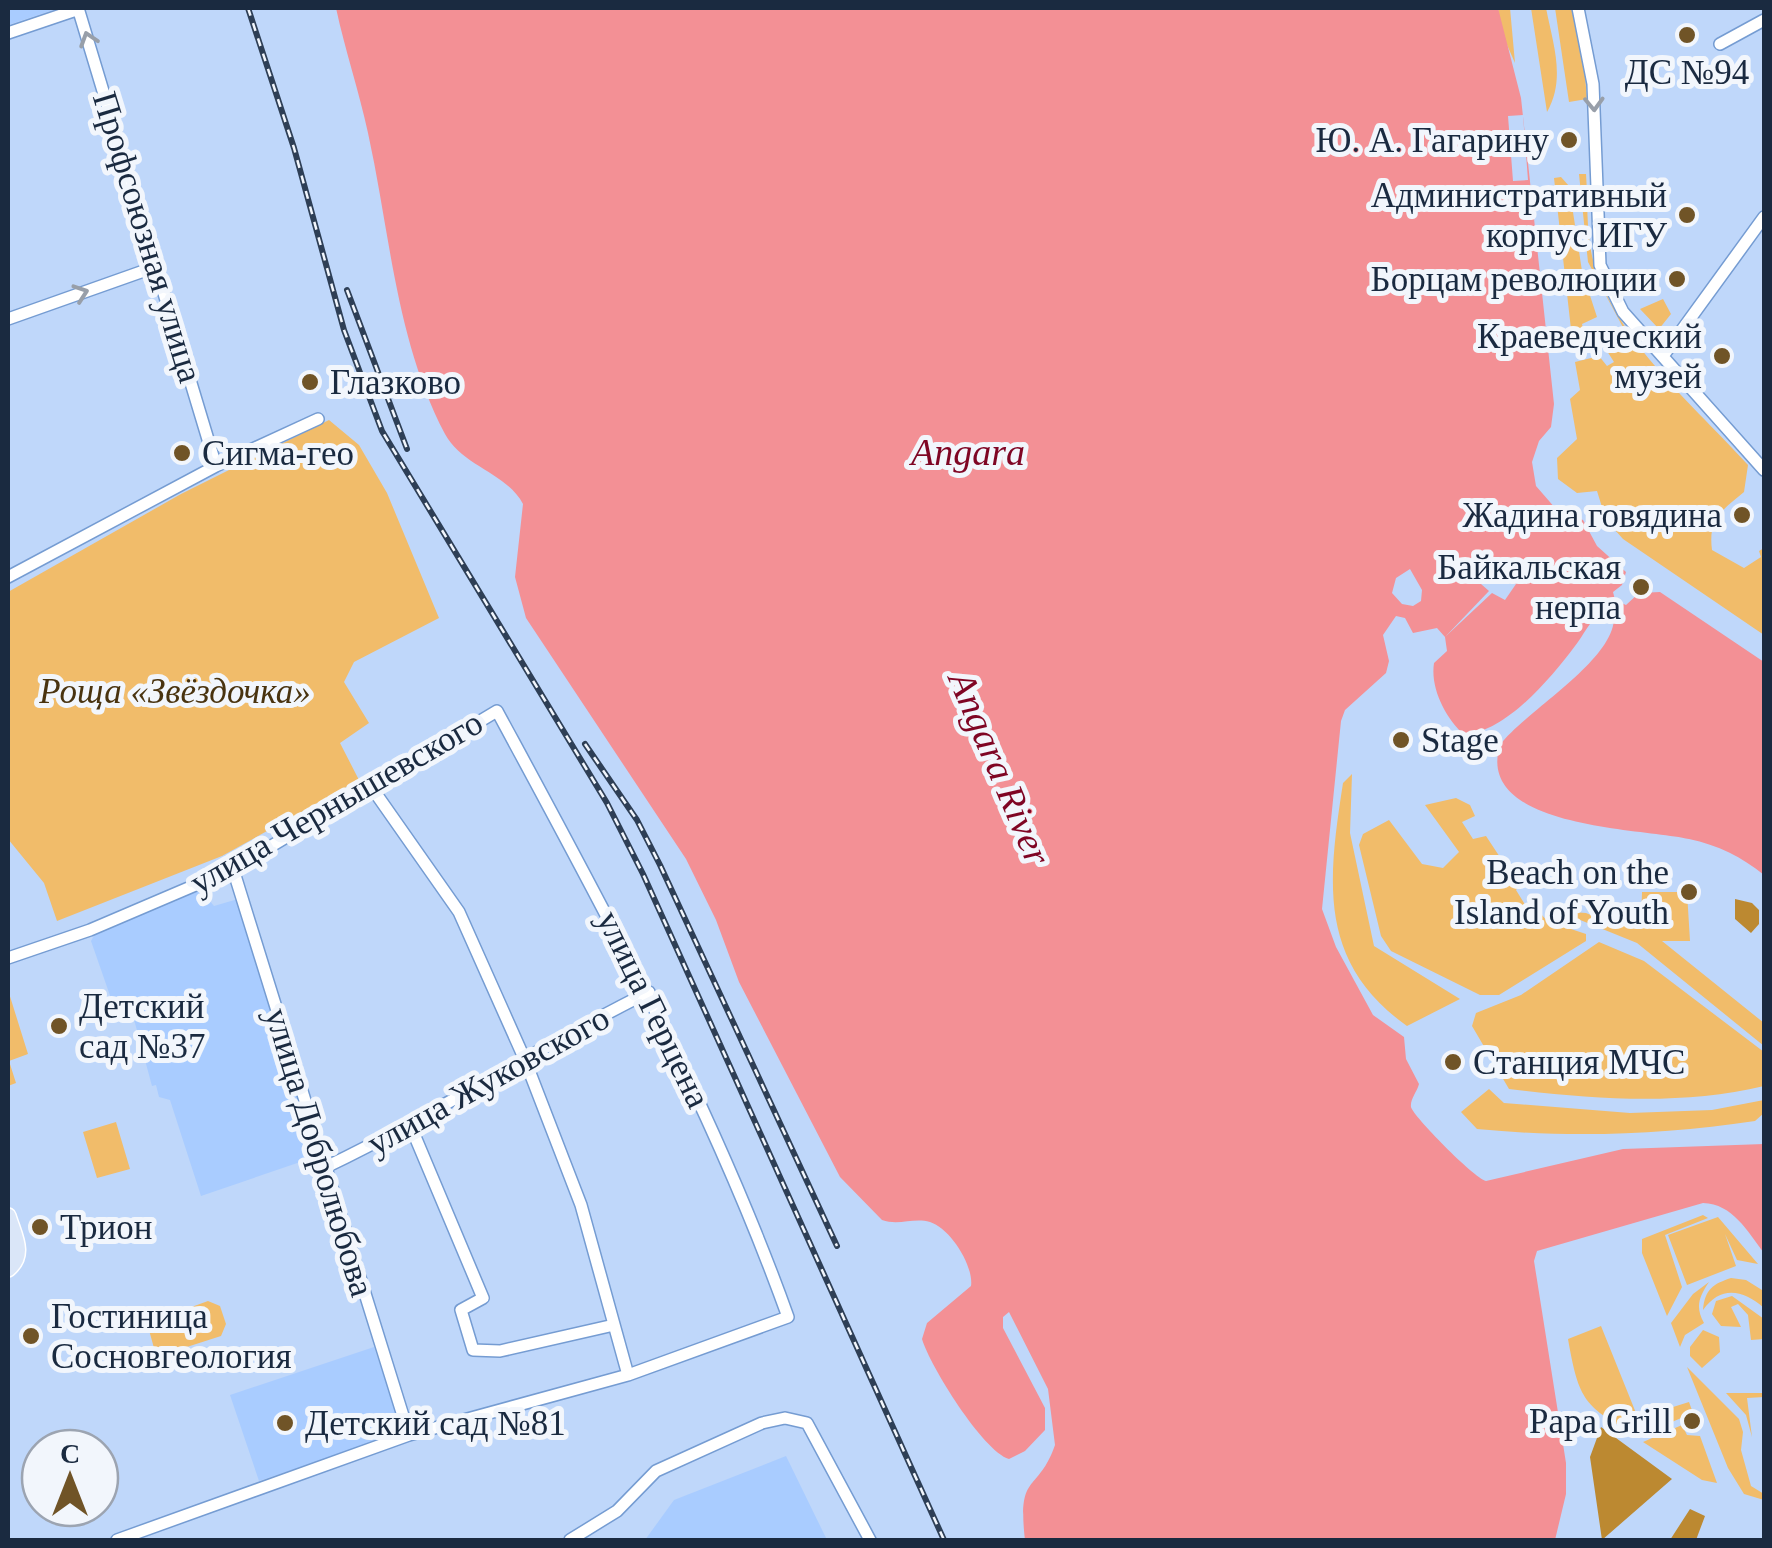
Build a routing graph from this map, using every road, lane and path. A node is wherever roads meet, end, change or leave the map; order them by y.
1 (78, 8) edge
2 (1578, 8) edge
3 (1764, 20) edge
4 (8, 33) edge
5 (1720, 44) dead end
6 (1764, 217) edge
7 (155, 267) junction
8 (8, 319) edge
9 (1662, 356) junction
10 (318, 419) dead end
11 (216, 466) junction
12 (1764, 470) edge
13 (8, 573) edge
14 (498, 710) joint
15 (372, 788) junction
16 (233, 868) junction
17 (8, 958) edge
18 (649, 992) junction
19 (524, 1060) junction
20 (412, 1127) junction
21 (326, 1167) junction
22 (8, 1216) edge
23 (13, 1264) edge
24 (614, 1325) junction
25 (628, 1376) junction
26 (408, 1435) junction
27 (117, 1540) edge
28 (570, 1540) edge
29 (870, 1540) edge

1 - 4 street
7 -> 1 street, Профсоюзная улица
2 -> 9 street
3 - 5 street
6 - 9 street
8 -> 7 street
7 - 11 street, Профсоюзная улица
9 - 12 street
10 - 11 street
11 - 13 street
14 - 15 street, улица Чернышевского
14 - 18 street, улица Герцена
15 - 16 street, улица Чернышевского
15 - 19 street
16 - 17 street, улица Чернышевского
16 - 21 street, улица Добролюбова
18 - 19 street, улица Жуковского
18 - 25 street, улица Герцена
19 - 20 street, улица Жуковского
19 - 24 street
20 - 21 street, улица Жуковского
20 - 24 street
21 - 26 street, улица Добролюбова
22 - 23 main road
24 - 25 street
25 - 26 street
26 - 27 street
28 - 29 street

